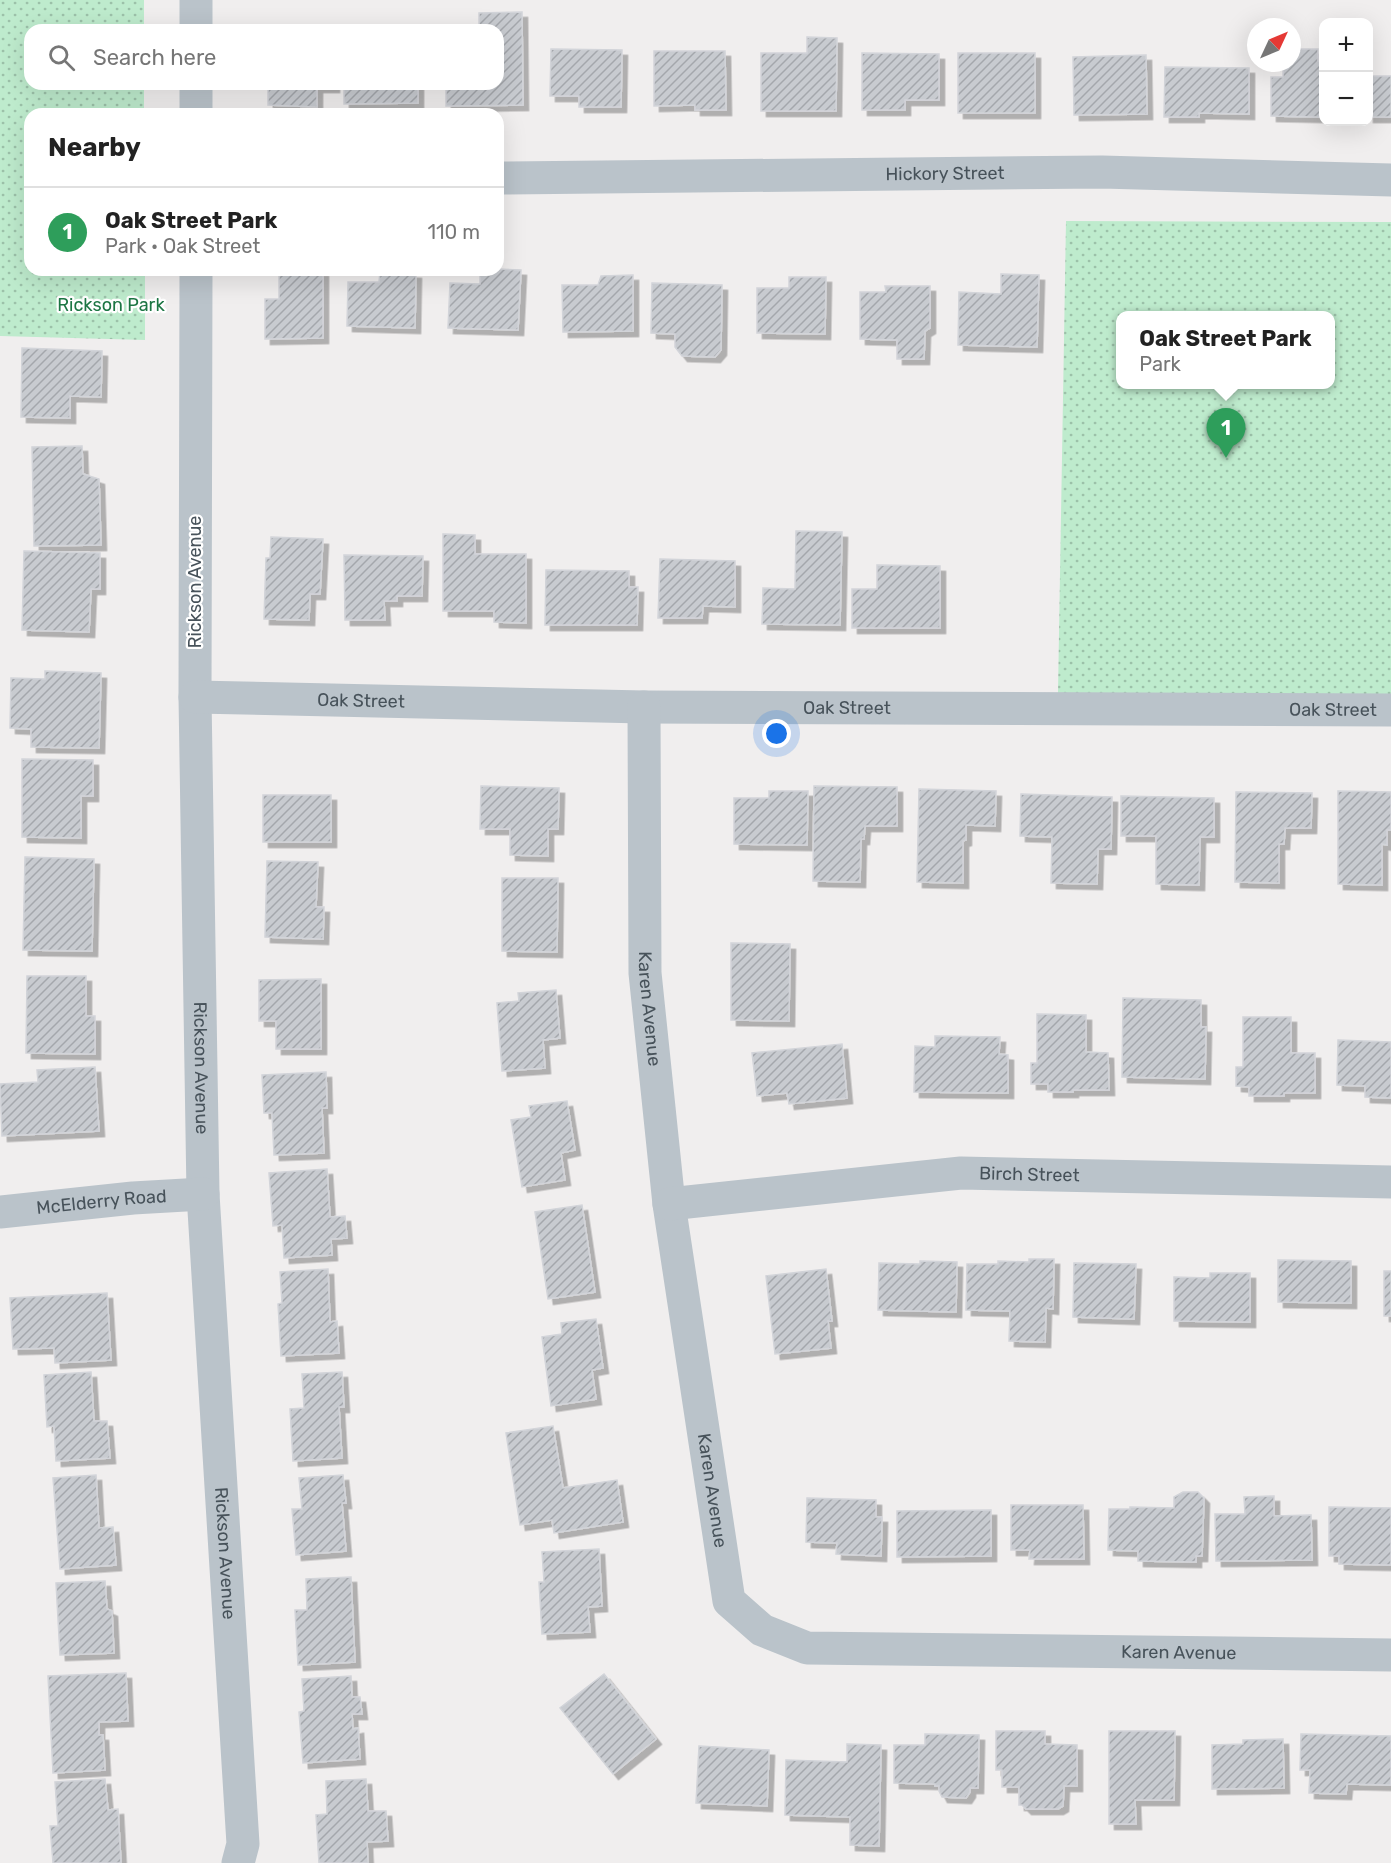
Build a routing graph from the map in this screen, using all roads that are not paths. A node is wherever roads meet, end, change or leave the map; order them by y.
1 (196, 0) edge
2 (196, 24) edge
3 (196, 90) edge
4 (196, 108) edge
5 (504, 178) edge
6 (1391, 180) edge
7 (196, 276) edge
8 (195, 697) junction
9 (644, 707) junction
10 (1391, 710) edge
11 (1391, 1182) edge
12 (203, 1194) junction
13 (669, 1204) junction
14 (0, 1212) edge
15 (1391, 1655) edge
16 (238, 1863) edge

1 - 2 street
3 - 4 street
5 - 6 street, Hickory Street
7 - 8 street, Rickson Avenue
8 - 9 street, Oak Street
8 - 12 street, Rickson Avenue
9 - 10 street, Oak Street
9 - 13 street, Karen Avenue
11 - 13 street, Birch Street
12 - 14 street, McElderry Road
12 - 16 street, Rickson Avenue
13 - 15 street, Karen Avenue

